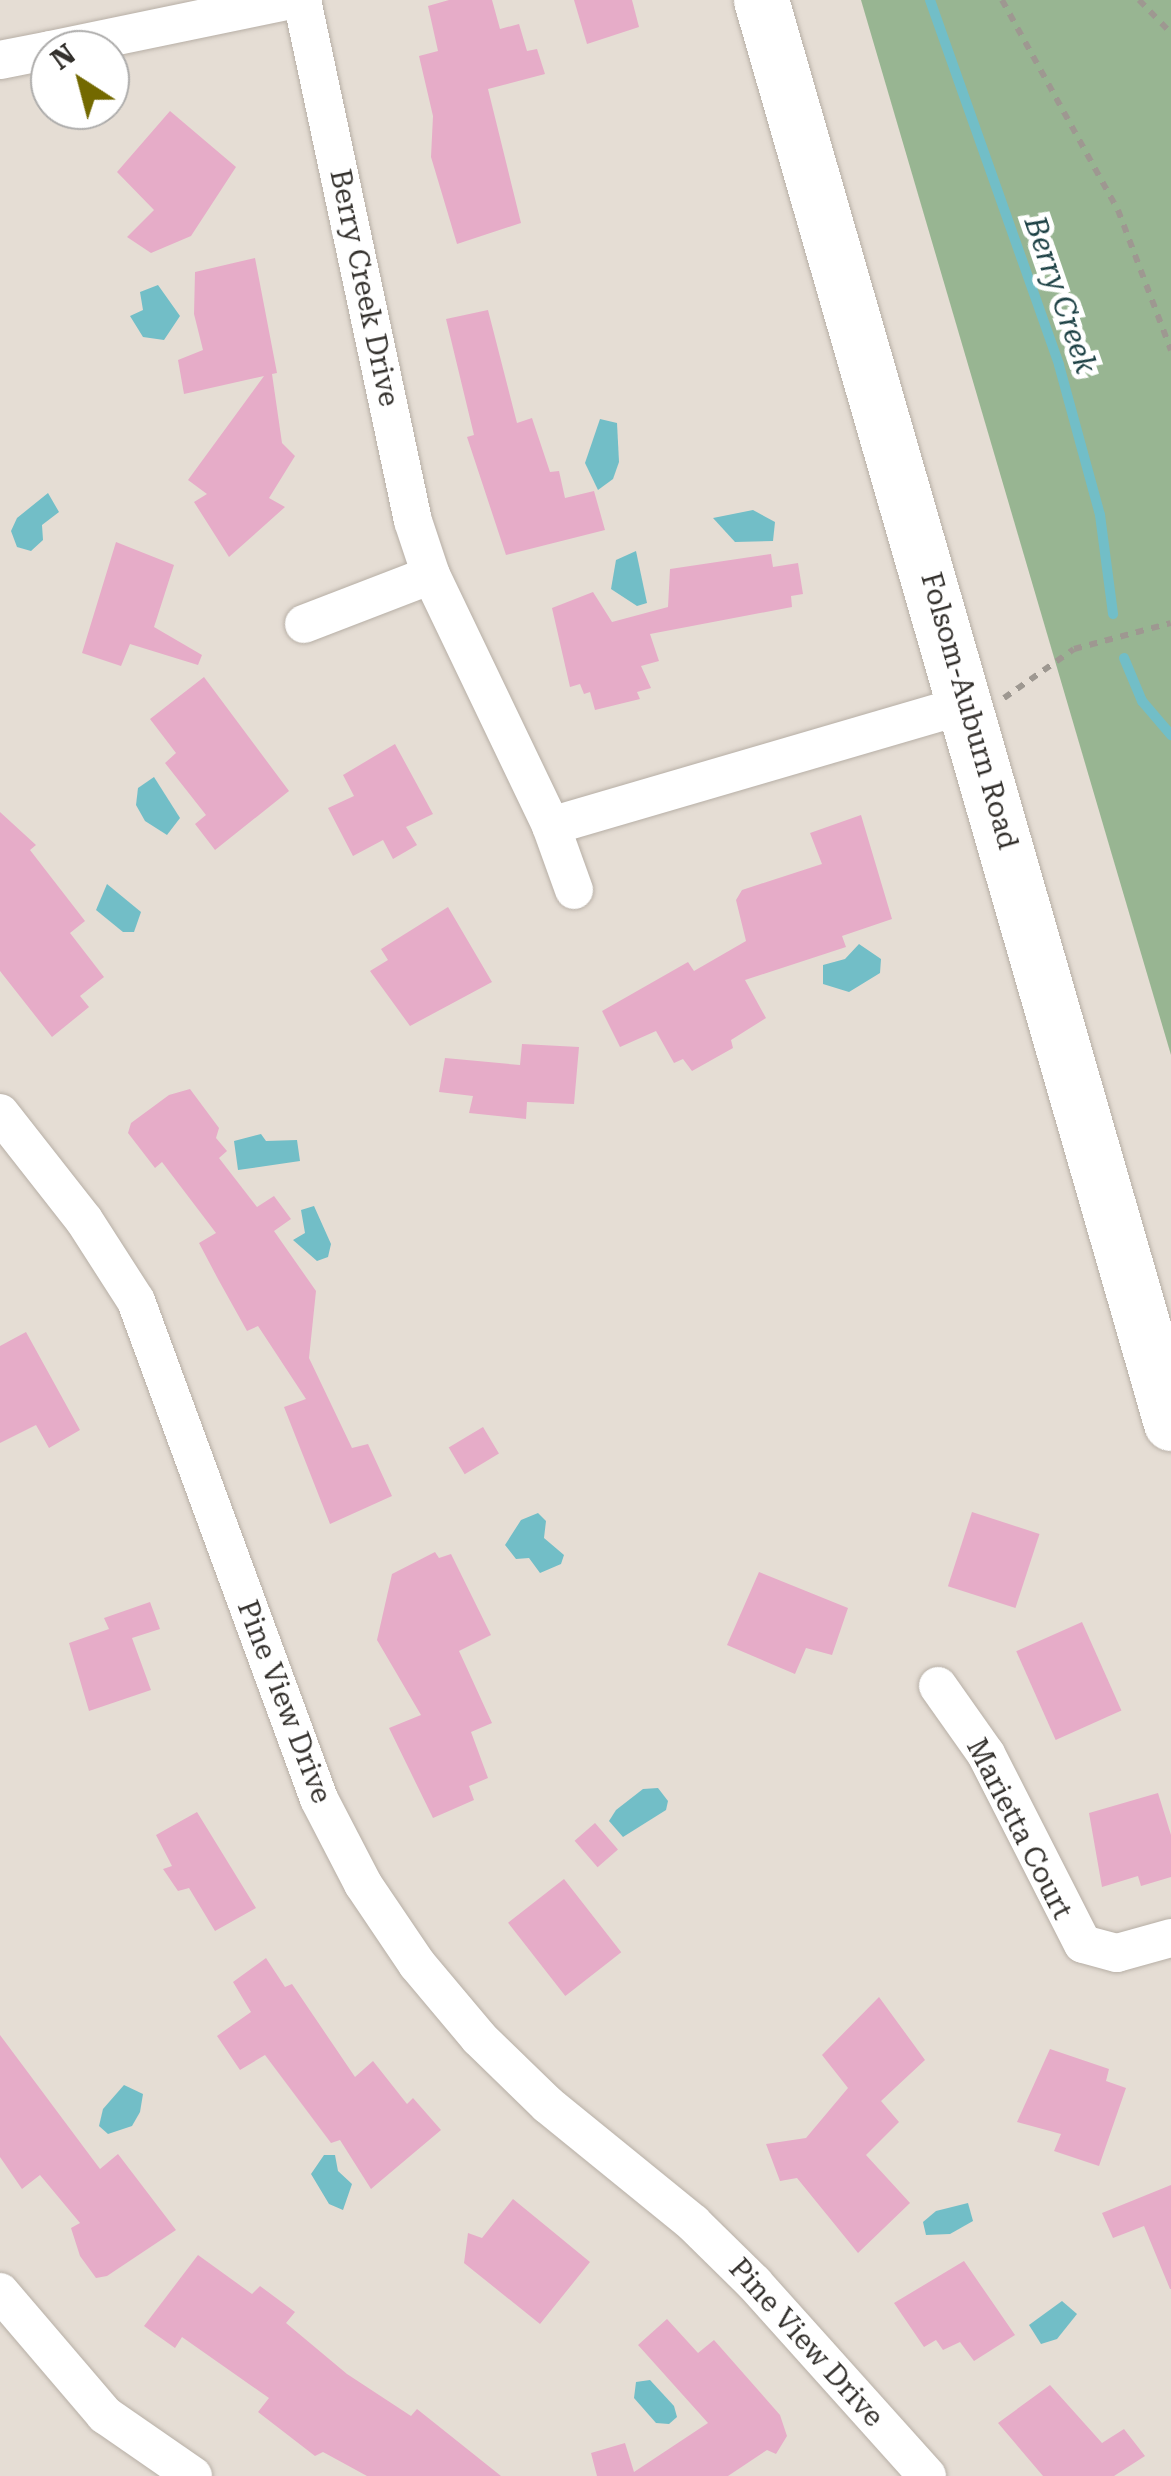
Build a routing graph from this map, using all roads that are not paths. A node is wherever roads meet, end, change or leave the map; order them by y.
1 (292, 0) edge
2 (302, 0) edge
3 (761, 0) edge
4 (130, 33) edge
5 (30, 54) edge
6 (0, 60) edge
7 (431, 575) junction
8 (304, 624) dead end
9 (968, 704) junction
10 (551, 826) junction
11 (574, 890) dead end
12 (0, 1113) edge
13 (1171, 1423) edge
14 (938, 1686) dead end
15 (1171, 1938) edge
16 (0, 2292) edge
17 (193, 2476) edge
18 (926, 2476) edge

1 - 4 street
2 - 7 street, Berry Creek Drive
3 - 9 main road, Folsom-Auburn Road
5 - 6 street
7 - 8 street
7 - 10 street, Berry Creek Drive
9 - 10 street
9 - 13 main road, Folsom-Auburn Road
10 - 11 street, Berry Creek Drive
12 - 18 street, Pine View Drive
14 - 15 street, Marietta Court
16 - 17 street

